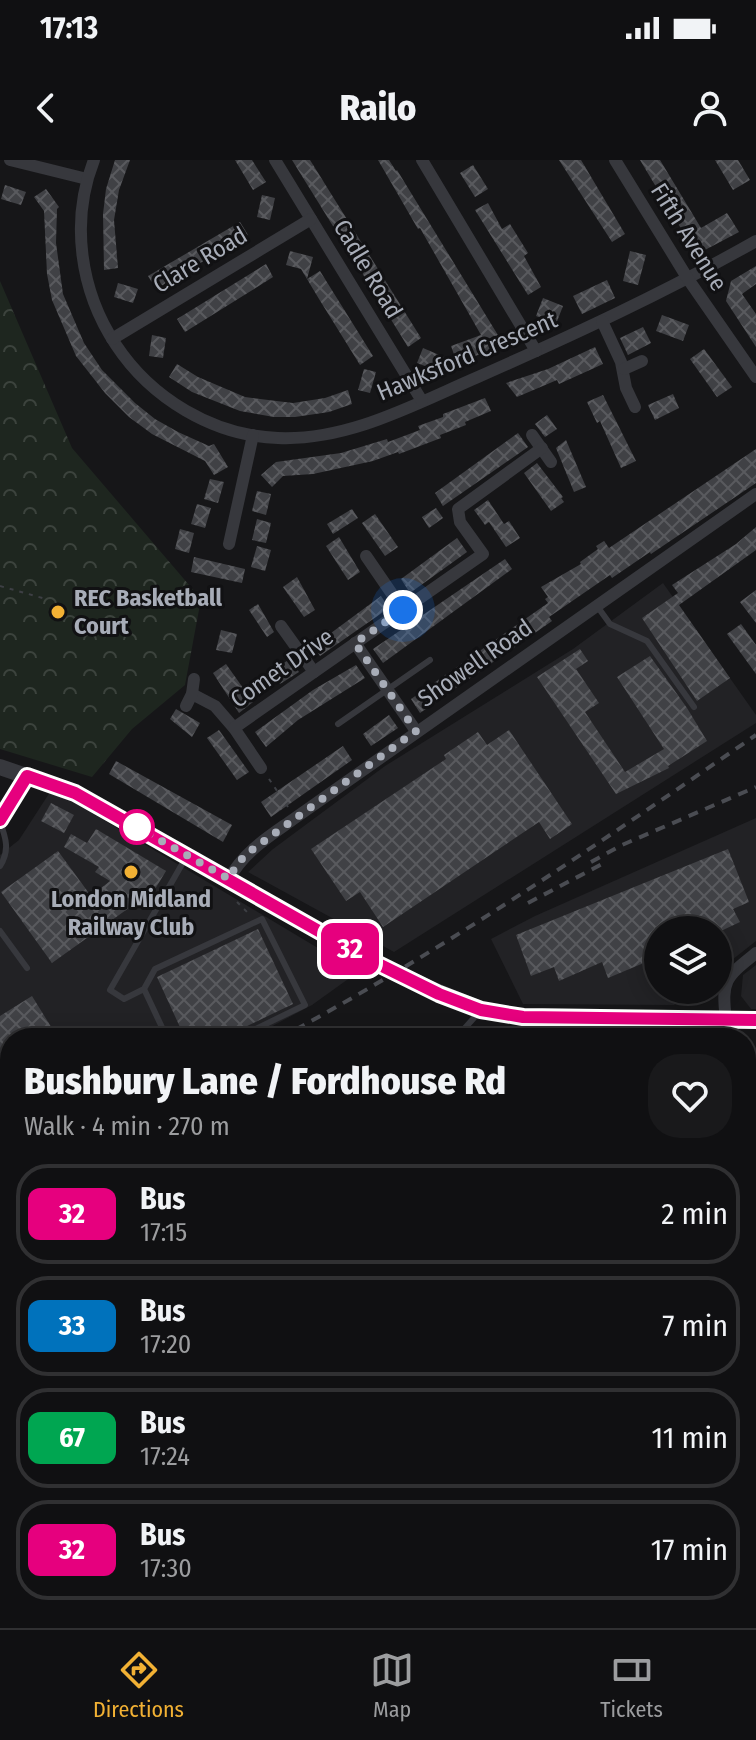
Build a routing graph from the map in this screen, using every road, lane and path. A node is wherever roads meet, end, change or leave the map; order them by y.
1 (10, 160) edge
2 (94, 160) edge
3 (275, 160) edge
4 (422, 160) edge
5 (615, 160) edge
6 (87, 179) junction
7 (311, 219) junction
8 (756, 241) edge
9 (688, 279) junction
10 (602, 321) junction
11 (112, 339) junction
12 (536, 351) junction
13 (642, 361) dead end
14 (624, 369) junction
15 (756, 377) edge
16 (422, 401) junction
17 (635, 407) dead end
18 (253, 435) junction
19 (532, 435) dead end
20 (542, 448) junction
21 (551, 462) dead end
22 (756, 494) edge
23 (229, 544) dead end
24 (366, 556) dead end
25 (0, 586) edge
26 (46, 599) dead end
27 (597, 606) junction
28 (403, 610) junction
29 (281, 626) dead end
30 (355, 643) junction
31 (430, 660) dead end
32 (314, 672) junction
33 (194, 679) dead end
34 (387, 690) junction
35 (694, 707) dead end
36 (338, 724) dead end
37 (234, 728) junction
38 (416, 731) junction
39 (0, 767) edge
40 (261, 768) joint
41 (27, 776) junction
42 (295, 818) junction
43 (0, 821) edge
44 (187, 856) junction
45 (0, 866) edge
46 (229, 879) junction
47 (0, 931) edge
48 (756, 953) edge
49 (27, 968) dead end
50 (144, 989) junction
51 (481, 1010) junction
52 (726, 1019) junction
53 (688, 1020) junction
54 (756, 1020) edge
55 (162, 1028) edge
56 (258, 1028) edge
57 (465, 1028) edge
58 (684, 1028) edge

1 - 6 street
2 - 6 street, Hawksford Crescent
3 - 7 street, Cadle Road
4 - 12 street
5 - 9 street, Fifth Avenue
6 - 11 street, Hawksford Crescent
7 - 11 street, Clare Road
7 - 16 street, Cadle Road
8 - 9 street, Hawksford Crescent
9 - 10 street, Hawksford Crescent
9 - 15 street, Fifth Avenue
10 - 12 street, Hawksford Crescent
10 - 14 street
11 - 18 street, Hawksford Crescent
12 - 16 street, Hawksford Crescent
13 - 14 street
14 - 17 street
16 - 18 street, Hawksford Crescent
18 - 23 street
19 - 20 street
20 - 21 street
20 - 28 street, Comet Drive
22 - 27 street, Showell Road
24 - 28 street
25 - 26 path
27 - 35 lane
27 - 38 street, Showell Road
28 - 30 street, Comet Drive
29 - 32 street
30 - 32 street, Comet Drive
30 - 34 street, Comet Drive
31 - 34 lane
32 - 37 street, Comet Drive
33 - 37 street, Comet Drive
34 - 36 lane
34 - 38 street, Comet Drive
37 - 40 street, Comet Drive
38 - 42 street, Showell Road
39 - 41 street
40 - 42 path
41 - 43 street
41 - 44 street
42 - 46 street, Showell Road
43 - 45 lane
44 - 46 street
44 - 50 lane
46 - 51 street, bridge
47 - 49 lane
48 - 52 street
50 - 55 lane
50 - 56 lane
51 - 53 street
51 - 57 lane
52 - 53 street
52 - 54 street
53 - 58 lane

